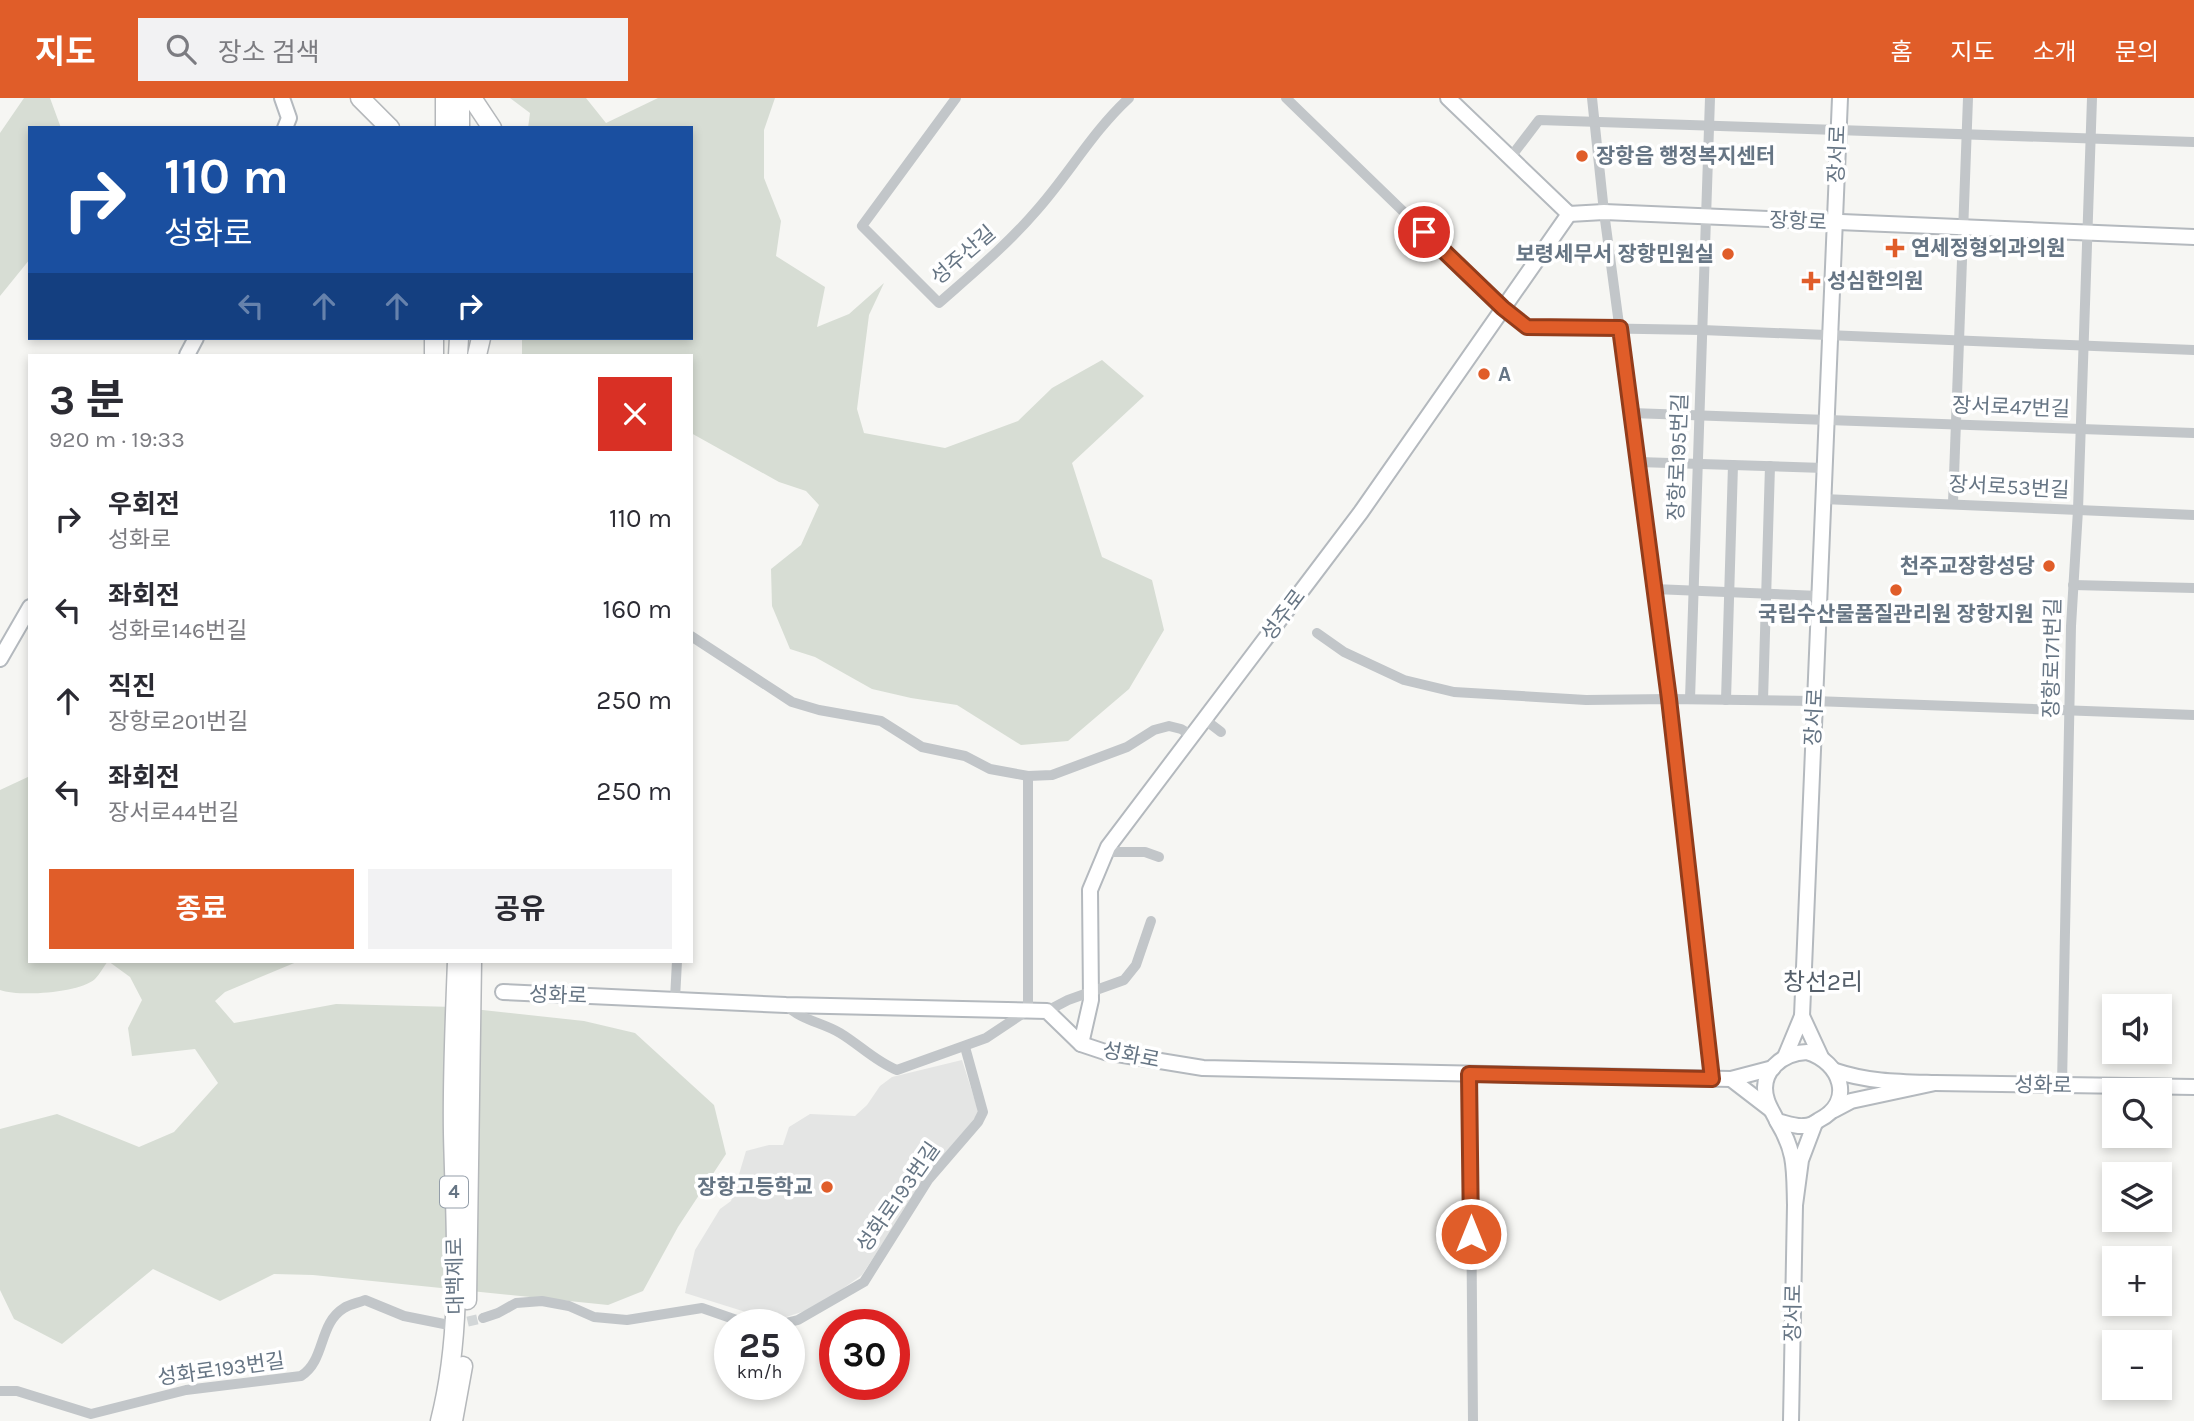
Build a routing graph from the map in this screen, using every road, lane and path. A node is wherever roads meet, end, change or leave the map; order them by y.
1 (282, 98) edge
2 (360, 98) edge
3 (445, 98) edge
4 (460, 98) edge
5 (472, 98) edge
6 (956, 98) edge
7 (1129, 98) edge
8 (1286, 98) edge
9 (1448, 98) edge
10 (1592, 98) edge
11 (1710, 98) edge
12 (1840, 98) edge
13 (1968, 98) edge
14 (2092, 98) edge
15 (1595, 121) junction
16 (287, 123) edge
17 (1709, 125) junction
18 (388, 126) edge
19 (445, 126) edge
20 (460, 126) edge
21 (491, 126) edge
22 (1838, 130) junction
23 (1966, 135) junction
24 (2090, 138) junction
25 (2194, 142) edge
26 (1510, 158) junction
27 (1604, 212) junction
28 (1569, 214) junction
29 (1705, 216) junction
30 (1835, 223) junction
31 (1963, 228) junction
32 (2087, 232) junction
33 (2194, 237) edge
34 (1503, 308) junction
35 (1620, 328) junction
36 (1702, 330) junction
37 (1829, 337) junction
38 (1959, 341) junction
39 (2083, 345) junction
40 (2194, 350) edge
41 (1631, 413) junction
42 (1699, 415) junction
43 (1827, 419) junction
44 (1956, 424) junction
45 (2081, 428) junction
46 (2194, 433) edge
47 (1638, 462) junction
48 (1697, 464) junction
49 (1733, 466) junction
50 (1770, 466) junction
51 (1824, 468) junction
52 (1823, 499) junction
53 (1953, 503) junction
54 (2078, 510) junction
55 (2194, 515) edge
56 (2073, 585) junction
57 (2194, 587) edge
58 (1654, 589) junction
59 (1694, 591) junction
60 (1729, 593) junction
61 (1766, 593) junction
62 (1819, 596) junction
63 (28, 610) edge
64 (1317, 633) dead end
65 (693, 637) edge
66 (0, 659) edge
67 (1669, 699) junction
68 (1689, 699) junction
69 (1726, 700) junction
70 (1763, 700) junction
71 (1814, 701) junction
72 (2070, 710) junction
73 (2194, 715) edge
74 (1204, 719) junction
75 (1221, 732) dead end
76 (1191, 735) junction
77 (1028, 776) junction
78 (1106, 852) junction
79 (1160, 858) dead end
80 (1151, 921) dead end
81 (457, 963) edge
82 (472, 963) edge
83 (677, 963) edge
84 (503, 992) dead end
85 (1090, 992) junction
86 (675, 999) junction
87 (786, 1005) junction
88 (1028, 1010) junction
89 (1047, 1011) junction
90 (1802, 1016) junction
91 (1081, 1044) junction
92 (965, 1047) junction
93 (1784, 1056) junction
94 (1821, 1057) junction
95 (1773, 1068) junction
96 (1836, 1071) junction
97 (1469, 1074) junction
98 (1712, 1079) junction
99 (1731, 1079) junction
100 (1935, 1083) junction
101 (2062, 1085) junction
102 (2194, 1087) edge
103 (1834, 1110) junction
104 (1775, 1116) junction
105 (1815, 1123) junction
106 (1795, 1205) junction
107 (714, 1312) edge
108 (805, 1316) edge
109 (483, 1318) tunnel mouth
110 (449, 1325) tunnel mouth
111 (0, 1391) edge
112 (440, 1421) edge
113 (453, 1421) edge
114 (1472, 1421) edge
115 (1791, 1421) edge

1 - 16 street
2 - 18 highway
3 - 19 highway
4 - 20 highway
5 - 21 highway
6 - 7 street, 성주산길
8 - 34 street
9 - 26 street
10 - 15 street
11 - 17 street, 장항로195번길
12 - 22 street, 장서로
13 - 23 street
14 - 24 street, 장항로171번길
15 - 17 street
15 - 26 street
15 - 27 street
17 - 22 street
17 - 29 street, 장항로195번길
22 - 23 street
22 - 30 street, 장서로
23 - 24 street
23 - 31 street
24 - 25 street
24 - 32 street, 장항로171번길
26 - 28 street
27 - 28 street, 장항로
27 - 29 street, 장항로
27 - 35 street
28 - 34 street, 성주로
29 - 30 street, 장항로
29 - 36 street, 장항로195번길
30 - 31 street, 장항로
30 - 37 street, 장서로
31 - 32 street, 장항로
31 - 38 street
32 - 33 street, 장항로
32 - 39 street, 장항로171번길
34 - 35 street
34 - 74 street, 성주로
35 - 36 street
35 - 41 street
36 - 37 street
36 - 42 street, 장항로195번길
37 - 38 street
37 - 43 street, 장서로
38 - 39 street
38 - 44 street
39 - 40 street
39 - 45 street, 장항로171번길
41 - 42 street
41 - 47 street
42 - 43 street
42 - 48 street, 장항로195번길
43 - 44 street, 장서로47번길
43 - 51 street, 장서로
44 - 45 street, 장서로47번길
44 - 53 street
45 - 46 street, 장서로47번길
45 - 54 street, 장항로171번길
47 - 48 street
47 - 58 street
48 - 49 street
48 - 59 street, 장항로195번길
49 - 50 street
49 - 60 street
50 - 51 street
50 - 61 street
51 - 52 street, 장서로
52 - 53 street, 장서로53번길
52 - 62 street, 장서로
53 - 54 street, 장서로53번길
54 - 55 street, 장서로53번길
54 - 56 street, 장항로171번길
56 - 57 street
56 - 72 street, 장항로171번길
58 - 59 street
58 - 67 street
59 - 60 street
59 - 68 street, 장항로195번길
60 - 61 street
60 - 69 street
61 - 62 street
61 - 70 street
62 - 71 street, 장서로
63 - 66 street
64 - 67 street
65 - 77 street
67 - 68 street
67 - 98 street
68 - 69 street
69 - 70 street
70 - 71 street
71 - 72 street
71 - 90 street, 장서로
72 - 73 street
72 - 101 street, 장항로171번길
74 - 75 street
74 - 76 street, 성주로
76 - 77 street
76 - 78 street, 성주로
77 - 88 street
78 - 79 street
78 - 85 street, 성주로
80 - 85 street
81 - 112 highway, 대백제로 / 4
82 - 113 highway, 대백제로
83 - 86 street
84 - 86 street, 성화로
85 - 89 street
85 - 91 street, 성주로
86 - 87 street, 성화로
87 - 88 street, 성화로
87 - 92 street
88 - 89 street, 성화로
88 - 92 street
89 - 91 street, 성화로
90 - 93 street
90 - 94 street
91 - 97 street, 성화로
92 - 108 street, 성화로193번길
93 - 94 street
93 - 95 street
94 - 96 street
95 - 99 street, 성화로
95 - 104 street
96 - 100 street
96 - 103 street
97 - 98 street, 성화로
97 - 114 street
98 - 99 street, 성화로
99 - 104 street
100 - 101 street, 성화로
100 - 103 street
101 - 102 street, 성화로
103 - 105 street
104 - 105 street
104 - 106 street
105 - 106 street
106 - 115 street, 장서로
107 - 109 street
110 - 111 street, 성화로193번길

